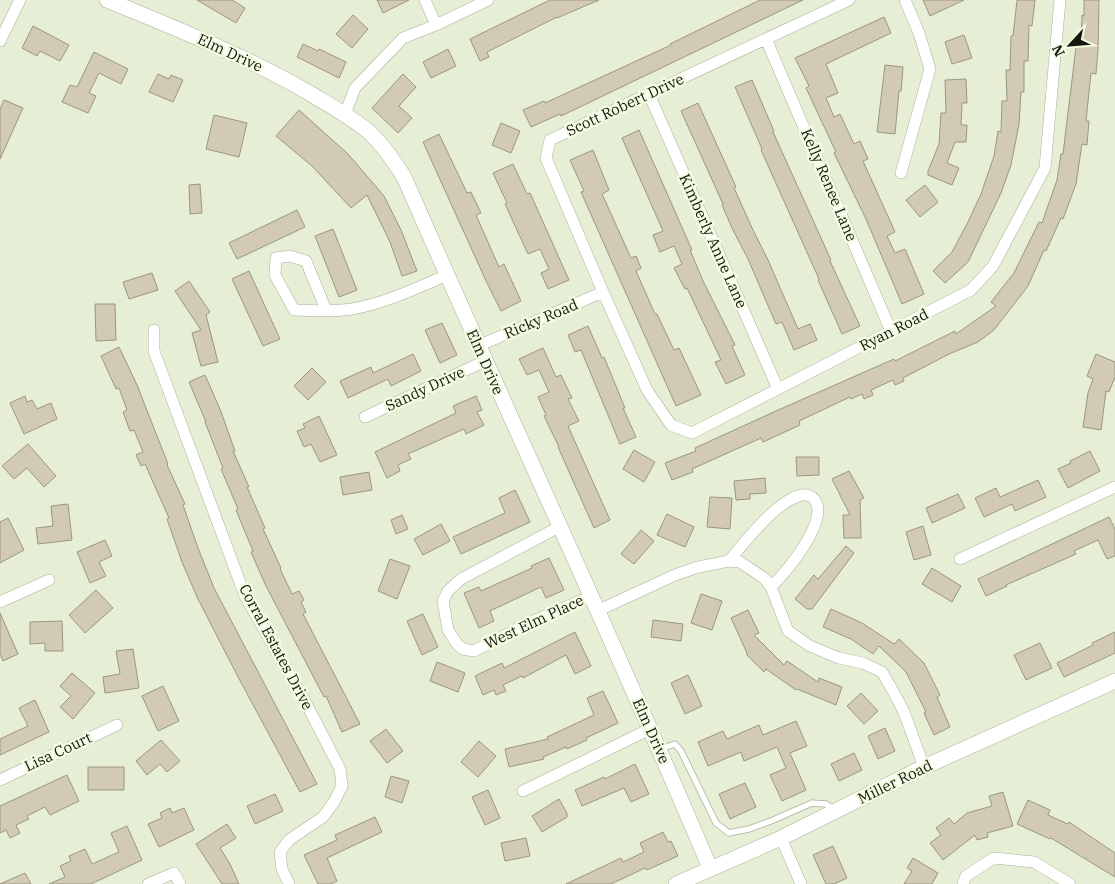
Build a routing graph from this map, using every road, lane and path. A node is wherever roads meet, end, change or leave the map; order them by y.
1 (20, 0) edge
2 (107, 0) edge
3 (425, 0) edge
4 (488, 0) edge
5 (849, 0) edge
6 (905, 0) edge
7 (1060, 0) edge
8 (436, 25) junction
9 (766, 39) junction
10 (0, 41) edge
11 (649, 94) junction
12 (345, 114) junction
13 (901, 173) dead end
14 (447, 275) junction
15 (603, 292) junction
16 (326, 310) junction
17 (154, 330) dead end
18 (891, 331) junction
19 (478, 346) junction
20 (484, 361) junction
21 (778, 389) junction
22 (365, 417) dead end
23 (1115, 487) edge
24 (559, 528) junction
25 (960, 559) dead end
26 (729, 561) junction
27 (49, 580) dead end
28 (771, 587) junction
29 (590, 596) junction
30 (0, 602) edge
31 (597, 610) junction
32 (1115, 681) edge
33 (117, 725) dead end
34 (650, 729) junction
35 (660, 749) junction
36 (924, 767) junction
37 (0, 780) edge
38 (523, 791) dead end
39 (836, 810) junction
40 (781, 838) junction
41 (710, 868) junction
42 (148, 884) edge
43 (180, 884) edge
44 (289, 884) edge
45 (676, 884) edge
46 (801, 884) edge
47 (963, 884) edge
48 (1070, 884) edge

1 - 10 street
2 - 12 street, Elm Drive
3 - 8 street
4 - 8 street
5 - 9 street, Scott Robert Drive
6 - 13 street
7 - 18 street, Ryan Road
8 - 12 street
9 - 11 street, Scott Robert Drive
9 - 18 street, Kelly Renee Lane
11 - 15 street, Scott Robert Drive
11 - 21 street, Kimberly Anne Lane
12 - 14 street, Elm Drive
14 - 16 street
14 - 19 street, Elm Drive
15 - 19 street, Ricky Road
15 - 21 street, Ryan Road
16 - 16 street
17 - 44 street, Corral Estates Drive
18 - 21 street, Ryan Road
19 - 20 street, Elm Drive
20 - 22 street, Sandy Drive
20 - 24 street, Elm Drive
23 - 25 street
24 - 29 street, Elm Drive
24 - 29 street, West Elm Place
26 - 28 street
26 - 28 street
26 - 31 street
27 - 30 street
28 - 36 street
29 - 31 street, Elm Drive
31 - 34 street, Elm Drive
32 - 36 street, Miller Road
33 - 37 street, Lisa Court
34 - 35 street, Elm Drive
34 - 38 street
35 - 39 lane
35 - 41 street, Elm Drive
36 - 39 street, Miller Road
39 - 40 street, Miller Road
40 - 41 street, Miller Road
40 - 46 street
41 - 45 street, Miller Road
42 - 43 street
47 - 48 street

